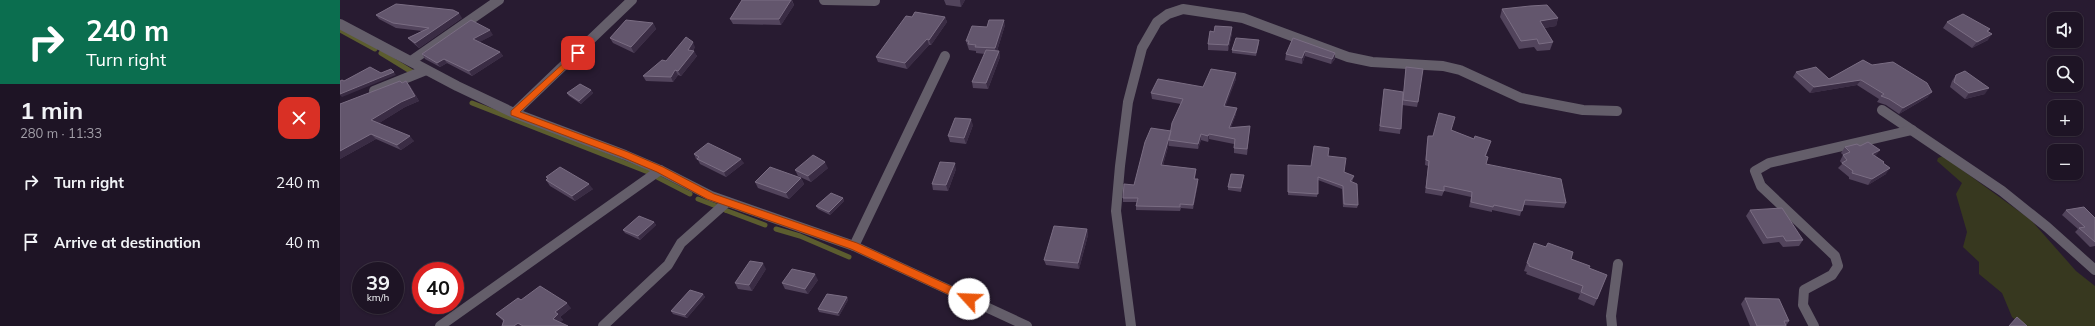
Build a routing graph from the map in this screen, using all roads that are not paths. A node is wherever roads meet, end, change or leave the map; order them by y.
1 (499, 0) edge
2 (632, 0) edge
3 (824, 0) edge
4 (875, 1) dead end
5 (340, 24) edge
6 (945, 56) dead end
7 (411, 61) junction
8 (426, 70) junction
9 (366, 95) edge
10 (1882, 110) dead end
11 (1617, 111) dead end
12 (514, 113) junction
13 (1912, 130) junction
14 (660, 170) junction
15 (727, 202) junction
16 (854, 246) junction
17 (1618, 264) dead end
18 (2095, 270) edge
19 (440, 326) edge
20 (603, 326) edge
21 (1026, 326) edge
22 (1132, 326) edge
23 (1612, 326) edge
24 (1814, 326) edge

1 - 7 street
2 - 12 street
3 - 4 street
5 - 7 street
6 - 16 street
7 - 8 street
8 - 9 street
8 - 12 street
10 - 13 street
11 - 22 street
12 - 14 street
13 - 18 street
13 - 24 street
14 - 15 street
14 - 19 street
15 - 16 street
15 - 20 street
16 - 21 street
17 - 23 street

